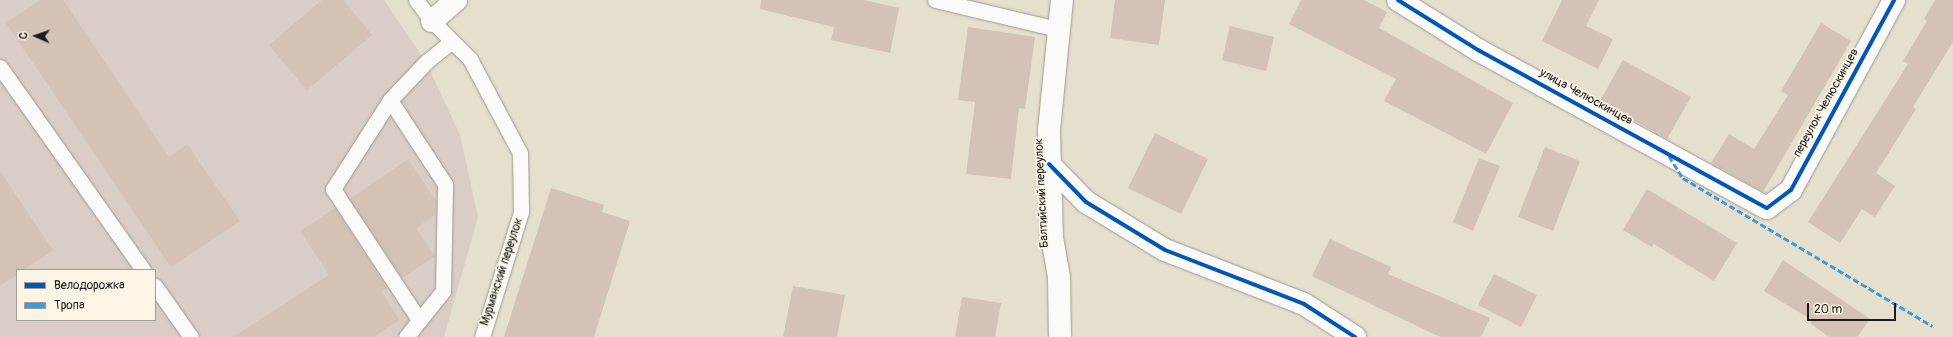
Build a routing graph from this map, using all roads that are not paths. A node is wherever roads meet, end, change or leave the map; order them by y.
1 (416, 0) edge
2 (456, 0) edge
3 (935, 0) edge
4 (1062, 0) edge
5 (1398, 0) edge
6 (1894, 0) edge
7 (432, 21) junction
8 (1058, 29) junction
9 (452, 41) junction
10 (0, 66) edge
11 (390, 100) junction
12 (1050, 164) junction
13 (1767, 208) joint
14 (143, 269) edge
15 (156, 287) edge
16 (420, 320) junction
17 (191, 337) edge
18 (406, 337) edge
19 (482, 337) edge
20 (1060, 337) edge
21 (1355, 337) edge

1 - 7 lane, Мурманский переулок
2 - 7 street
3 - 8 lane
4 - 8 street, Балтийский переулок
5 - 13 street, улица Челюскинцев
6 - 13 street, переулок Челюскинцев
7 - 9 lane, Мурманский переулок
8 - 12 street, Балтийский переулок
9 - 11 lane
9 - 19 lane, Мурманский переулок
10 - 14 lane
11 - 16 lane
11 - 16 lane
12 - 20 street, Балтийский переулок
12 - 21 street
15 - 17 lane
16 - 18 lane

